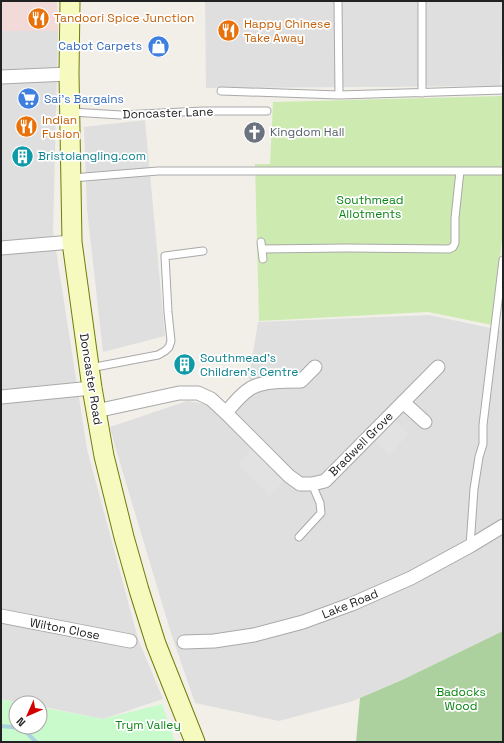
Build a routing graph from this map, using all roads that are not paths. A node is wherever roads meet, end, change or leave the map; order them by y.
1 (70, 1) edge
2 (338, 1) edge
3 (422, 1) edge
4 (69, 74) junction
5 (1, 77) edge
6 (503, 90) edge
7 (221, 91) dead end
8 (422, 93) junction
9 (339, 95) junction
10 (267, 111) dead end
11 (70, 112) junction
12 (460, 171) junction
13 (503, 171) edge
14 (71, 178) junction
15 (72, 242) junction
16 (262, 242) dead end
17 (1, 248) edge
18 (262, 250) junction
19 (203, 251) dead end
20 (263, 259) dead end
21 (503, 260) edge
22 (438, 366) dead end
23 (315, 367) dead end
24 (90, 368) junction
25 (92, 388) junction
26 (1, 397) edge
27 (403, 402) junction
28 (96, 411) junction
29 (226, 413) junction
30 (425, 422) dead end
31 (312, 484) junction
32 (503, 526) edge
33 (299, 537) dead end
34 (470, 546) junction
35 (1, 616) edge
36 (130, 642) dead end
37 (184, 642) dead end
38 (195, 742) edge

1 - 4 street, Doncaster Road
2 - 9 lane
3 - 8 lane
4 - 5 street
4 - 11 street, Doncaster Road
6 - 8 lane
7 - 9 lane
8 - 9 lane
10 - 11 lane, Doncaster Lane
11 - 14 street, Doncaster Road
12 - 13 lane
12 - 14 lane
12 - 18 lane
14 - 15 street, Doncaster Road
15 - 17 street
15 - 24 street, Doncaster Road
16 - 18 lane
18 - 20 lane
19 - 24 lane
21 - 34 lane
22 - 27 street, Bradwell Grove
23 - 29 street
24 - 25 street, Doncaster Road
25 - 26 street
25 - 28 street, Doncaster Road
27 - 30 street, Bradwell Grove
27 - 31 street, Bradwell Grove
28 - 29 street
28 - 38 street, Doncaster Road
29 - 31 street
31 - 33 lane
32 - 34 street, Lake Road
34 - 37 street, Lake Road
35 - 36 street, Wilton Close

